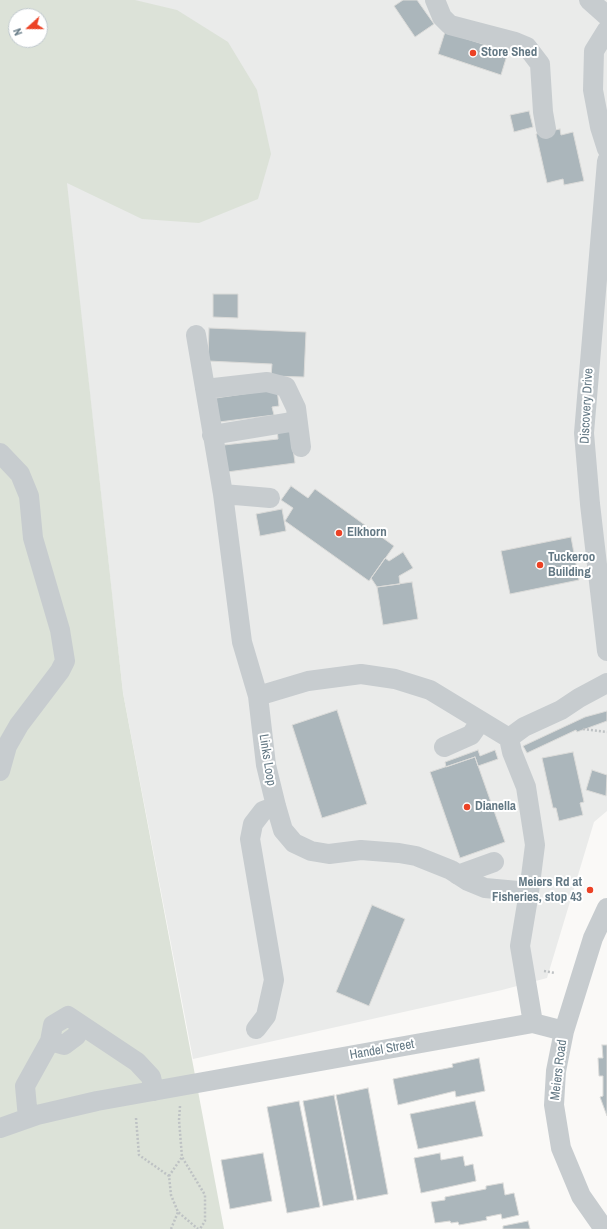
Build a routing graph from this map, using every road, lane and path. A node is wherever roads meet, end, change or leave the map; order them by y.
1 (435, 0) edge
2 (589, 0) edge
3 (607, 16) edge
4 (607, 30) edge
5 (546, 129) dead end
6 (607, 149) edge
7 (607, 161) edge
8 (601, 292) edge
9 (196, 335) dead end
10 (205, 389) junction
11 (297, 421) junction
12 (212, 435) junction
13 (301, 447) dead end
14 (0, 453) edge
15 (223, 494) junction
16 (270, 498) dead end
17 (598, 504) edge
18 (602, 550) edge
19 (607, 650) edge
20 (607, 683) edge
21 (258, 696) junction
22 (480, 722) junction
23 (583, 729) dead end
24 (607, 732) edge
25 (509, 738) junction
26 (444, 747) dead end
27 (0, 771) edge
28 (276, 806) junction
29 (494, 862) dead end
30 (458, 875) junction
31 (529, 892) junction
32 (607, 908) edge
33 (537, 971) dead end
34 (555, 973) dead end
35 (533, 1023) junction
36 (256, 1029) dead end
37 (564, 1030) junction
38 (192, 1084) junction
39 (154, 1091) junction
40 (28, 1118) junction
41 (136, 1118) dead end
42 (0, 1128) edge
43 (182, 1157) junction
44 (169, 1176) junction
45 (178, 1212) junction
46 (171, 1229) edge
47 (199, 1229) edge
48 (604, 1229) edge

1 - 5 street
2 - 3 street
4 - 6 street
7 - 8 street, Discovery Drive
8 - 17 street, Discovery Drive
9 - 10 street, Links Loop
10 - 11 street
10 - 12 street, Links Loop
11 - 12 street
11 - 13 street
12 - 15 street, Links Loop
14 - 27 street
15 - 16 street
15 - 21 street, Links Loop
17 - 18 street, Discovery Drive
18 - 19 street, Discovery Drive
20 - 25 street
21 - 22 street
21 - 28 street, Links Loop
22 - 25 street
22 - 26 street
23 - 24 path
25 - 31 street
28 - 30 street, Links Loop
28 - 36 street
29 - 30 street
30 - 31 street, Links Loop
31 - 35 street
32 - 37 street, Meiers Road
33 - 34 path
35 - 37 street, Handel Street
35 - 38 street, Handel Street
37 - 48 street, Meiers Road
38 - 39 street, Handel Street
38 - 43 path
39 - 40 street, Handel Street
39 - 40 street
40 - 42 street, Handel Street
41 - 44 path
43 - 44 path
43 - 47 path
44 - 45 path
45 - 46 path
45 - 47 path

